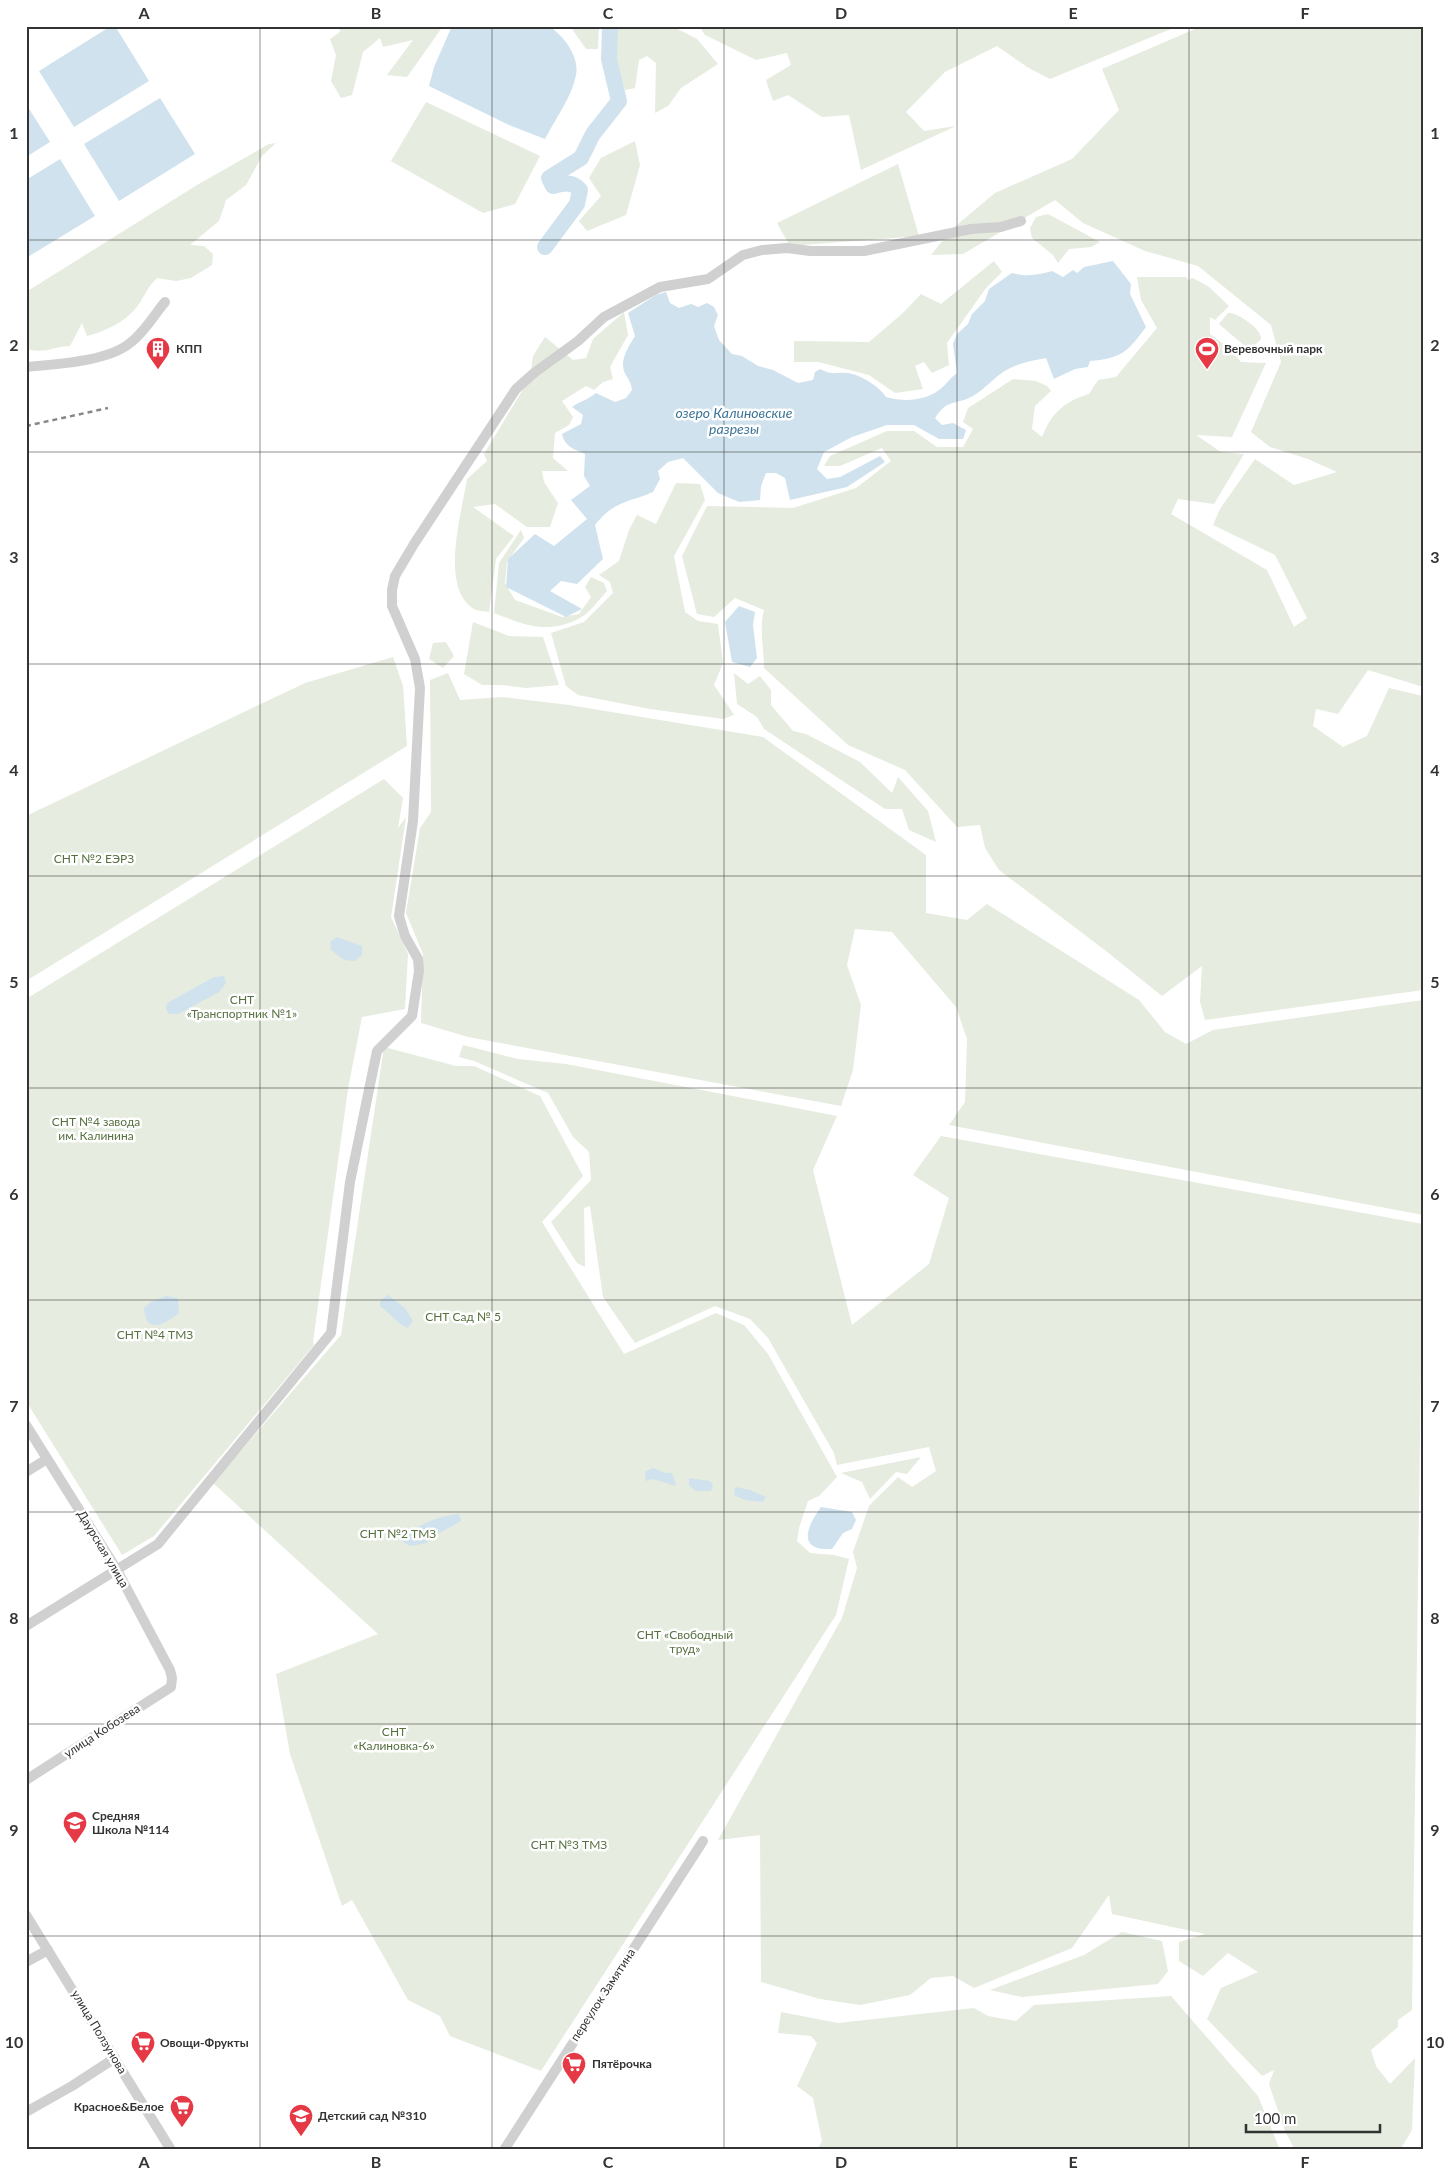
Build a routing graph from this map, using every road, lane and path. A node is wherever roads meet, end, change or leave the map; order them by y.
1 (1021, 221) dead end
2 (165, 302) dead end
3 (26, 367) edge
4 (26, 1425) edge
5 (48, 1459) junction
6 (26, 1472) edge
7 (117, 1570) junction
8 (26, 1626) edge
9 (172, 1678) joint
10 (26, 1780) edge
11 (703, 1841) dead end
12 (26, 1915) edge
13 (48, 1950) junction
14 (26, 1962) edge
15 (115, 2058) junction
16 (26, 2112) edge
17 (171, 2150) edge
18 (504, 2150) edge

1 - 7 street
2 - 3 street
4 - 5 street, Даурская улица
5 - 6 street
5 - 7 street, Даурская улица
7 - 8 street
7 - 9 street, Даурская улица
9 - 10 street, улица Кобозева
11 - 18 street, переулок Замятина
12 - 13 street, улица Ползунова
13 - 14 street
13 - 15 street, улица Ползунова
15 - 16 street
15 - 17 street, улица Ползунова

